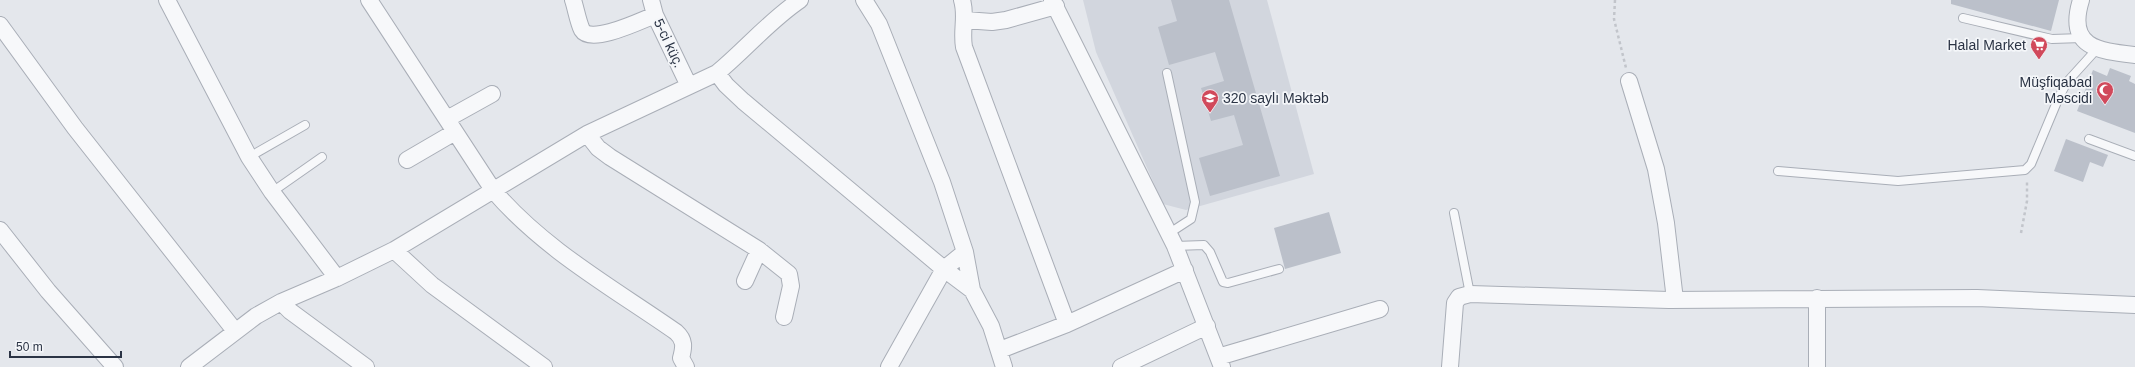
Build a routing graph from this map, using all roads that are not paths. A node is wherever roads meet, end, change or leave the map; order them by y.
1 (166, 0) edge
2 (369, 0) edge
3 (573, 0) edge
4 (800, 0) edge
5 (864, 0) edge
6 (962, 0) edge
7 (2081, 0) edge
8 (1054, 3) edge
9 (653, 7) edge
10 (1963, 18) dead end
11 (965, 20) junction
12 (0, 25) edge
13 (2082, 38) junction
14 (2096, 50) junction
15 (2135, 56) edge
16 (717, 73) junction
17 (1167, 73) dead end
18 (1629, 81) road end
19 (689, 86) junction
20 (492, 94) dead end
21 (305, 125) dead end
22 (451, 126) junction
23 (587, 134) junction
24 (2089, 139) dead end
25 (2135, 156) edge
26 (249, 157) junction
27 (322, 157) dead end
28 (407, 160) dead end
29 (1778, 171) dead end
30 (492, 190) junction
31 (272, 192) junction
32 (1454, 213) dead end
33 (0, 230) edge
34 (1172, 240) junction
35 (394, 250) junction
36 (759, 250) junction
37 (965, 252) junction
38 (944, 269) junction
39 (1280, 269) dead end
40 (1185, 270) junction
41 (337, 278) junction
42 (745, 281) dead end
43 (972, 290) junction
44 (1470, 294) junction
45 (1817, 298) junction
46 (1675, 300) junction
47 (281, 302) junction
48 (2135, 305) edge
49 (1380, 309) dead end
50 (784, 317) dead end
51 (1067, 324) junction
52 (1207, 326) junction
53 (235, 331) junction
54 (1000, 350) junction
55 (1220, 362) edge
56 (892, 366) edge
57 (115, 367) edge
58 (190, 367) edge
59 (366, 367) edge
60 (544, 367) edge
61 (686, 367) edge
62 (1004, 367) edge
63 (1121, 367) edge
64 (1450, 367) edge
65 (1817, 367) edge

1 - 26 street
2 - 22 street
3 - 9 street
4 - 16 street
5 - 37 street
6 - 11 street
7 - 13 street
8 - 11 street
8 - 34 street
9 - 19 street, 5-ci küç.
10 - 13 lane
11 - 51 street
12 - 53 street
13 - 14 street
14 - 15 street
14 - 29 lane
16 - 19 street
16 - 38 street
17 - 34 lane
18 - 46 street
19 - 23 street
20 - 22 street
21 - 26 lane
22 - 28 street
22 - 30 street
23 - 30 street
23 - 36 street
24 - 25 lane
26 - 31 street
27 - 31 lane
30 - 35 street
30 - 61 street
31 - 41 street
32 - 44 lane
33 - 57 street
34 - 39 lane
34 - 40 street
35 - 41 street
35 - 60 street
36 - 42 street
36 - 50 street
37 - 38 street
37 - 43 street
38 - 43 street
38 - 56 street
40 - 51 street
40 - 52 street
41 - 47 street
43 - 54 street
44 - 46 street
44 - 64 street
45 - 46 street
45 - 48 street
45 - 65 street
47 - 53 street
47 - 59 street
49 - 55 street
51 - 54 street
52 - 55 street
52 - 63 street
53 - 58 street
54 - 62 street

